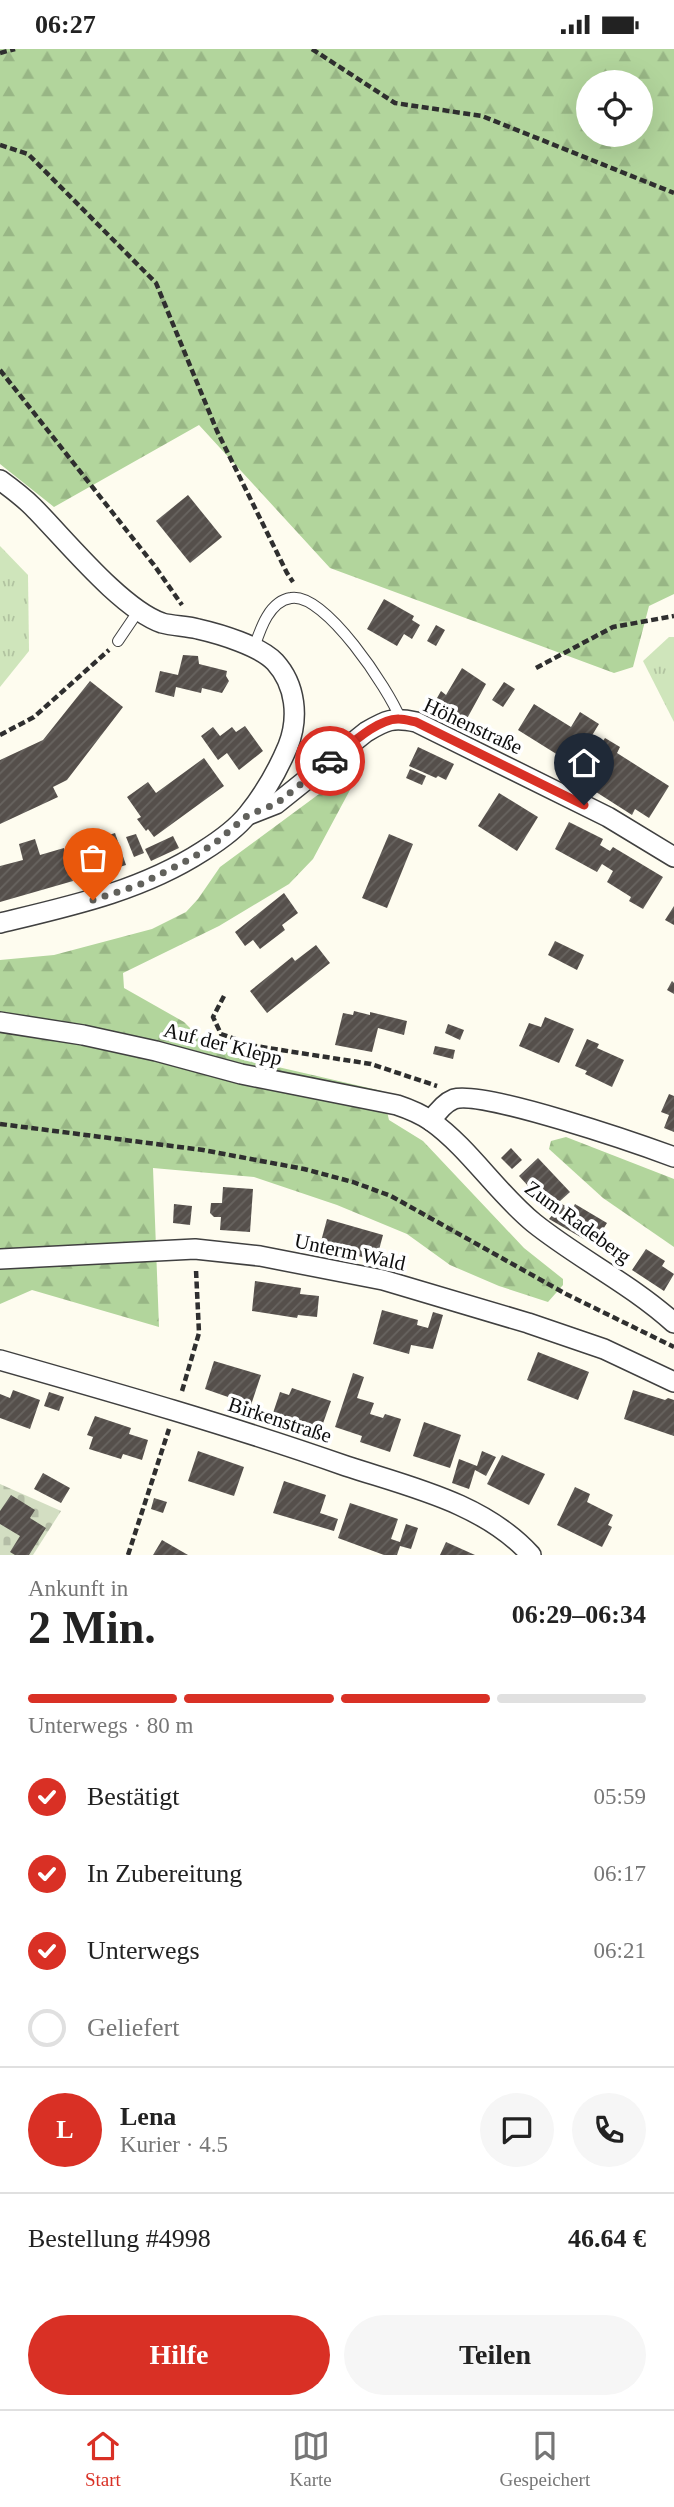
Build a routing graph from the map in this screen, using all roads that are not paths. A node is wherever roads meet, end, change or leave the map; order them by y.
1 (0, 480) edge
2 (139, 610) junction
3 (118, 641) road end
4 (254, 648) junction
5 (400, 719) junction
6 (248, 815) junction
7 (674, 857) edge
8 (0, 923) edge
9 (0, 1022) edge
10 (431, 1121) junction
11 (674, 1157) edge
12 (0, 1259) edge
13 (674, 1323) edge
14 (0, 1360) edge
15 (674, 1382) edge
16 (531, 1555) edge

1 - 2 street
2 - 3 lane
2 - 4 street
4 - 5 lane
4 - 6 street
5 - 6 street
5 - 7 street, Höhenstraße
6 - 8 street
9 - 10 street, Auf der Klepp
10 - 11 street
10 - 13 street, Zum Radeberg
12 - 15 street, Unterm Wald
14 - 16 street, Birkenstraße

